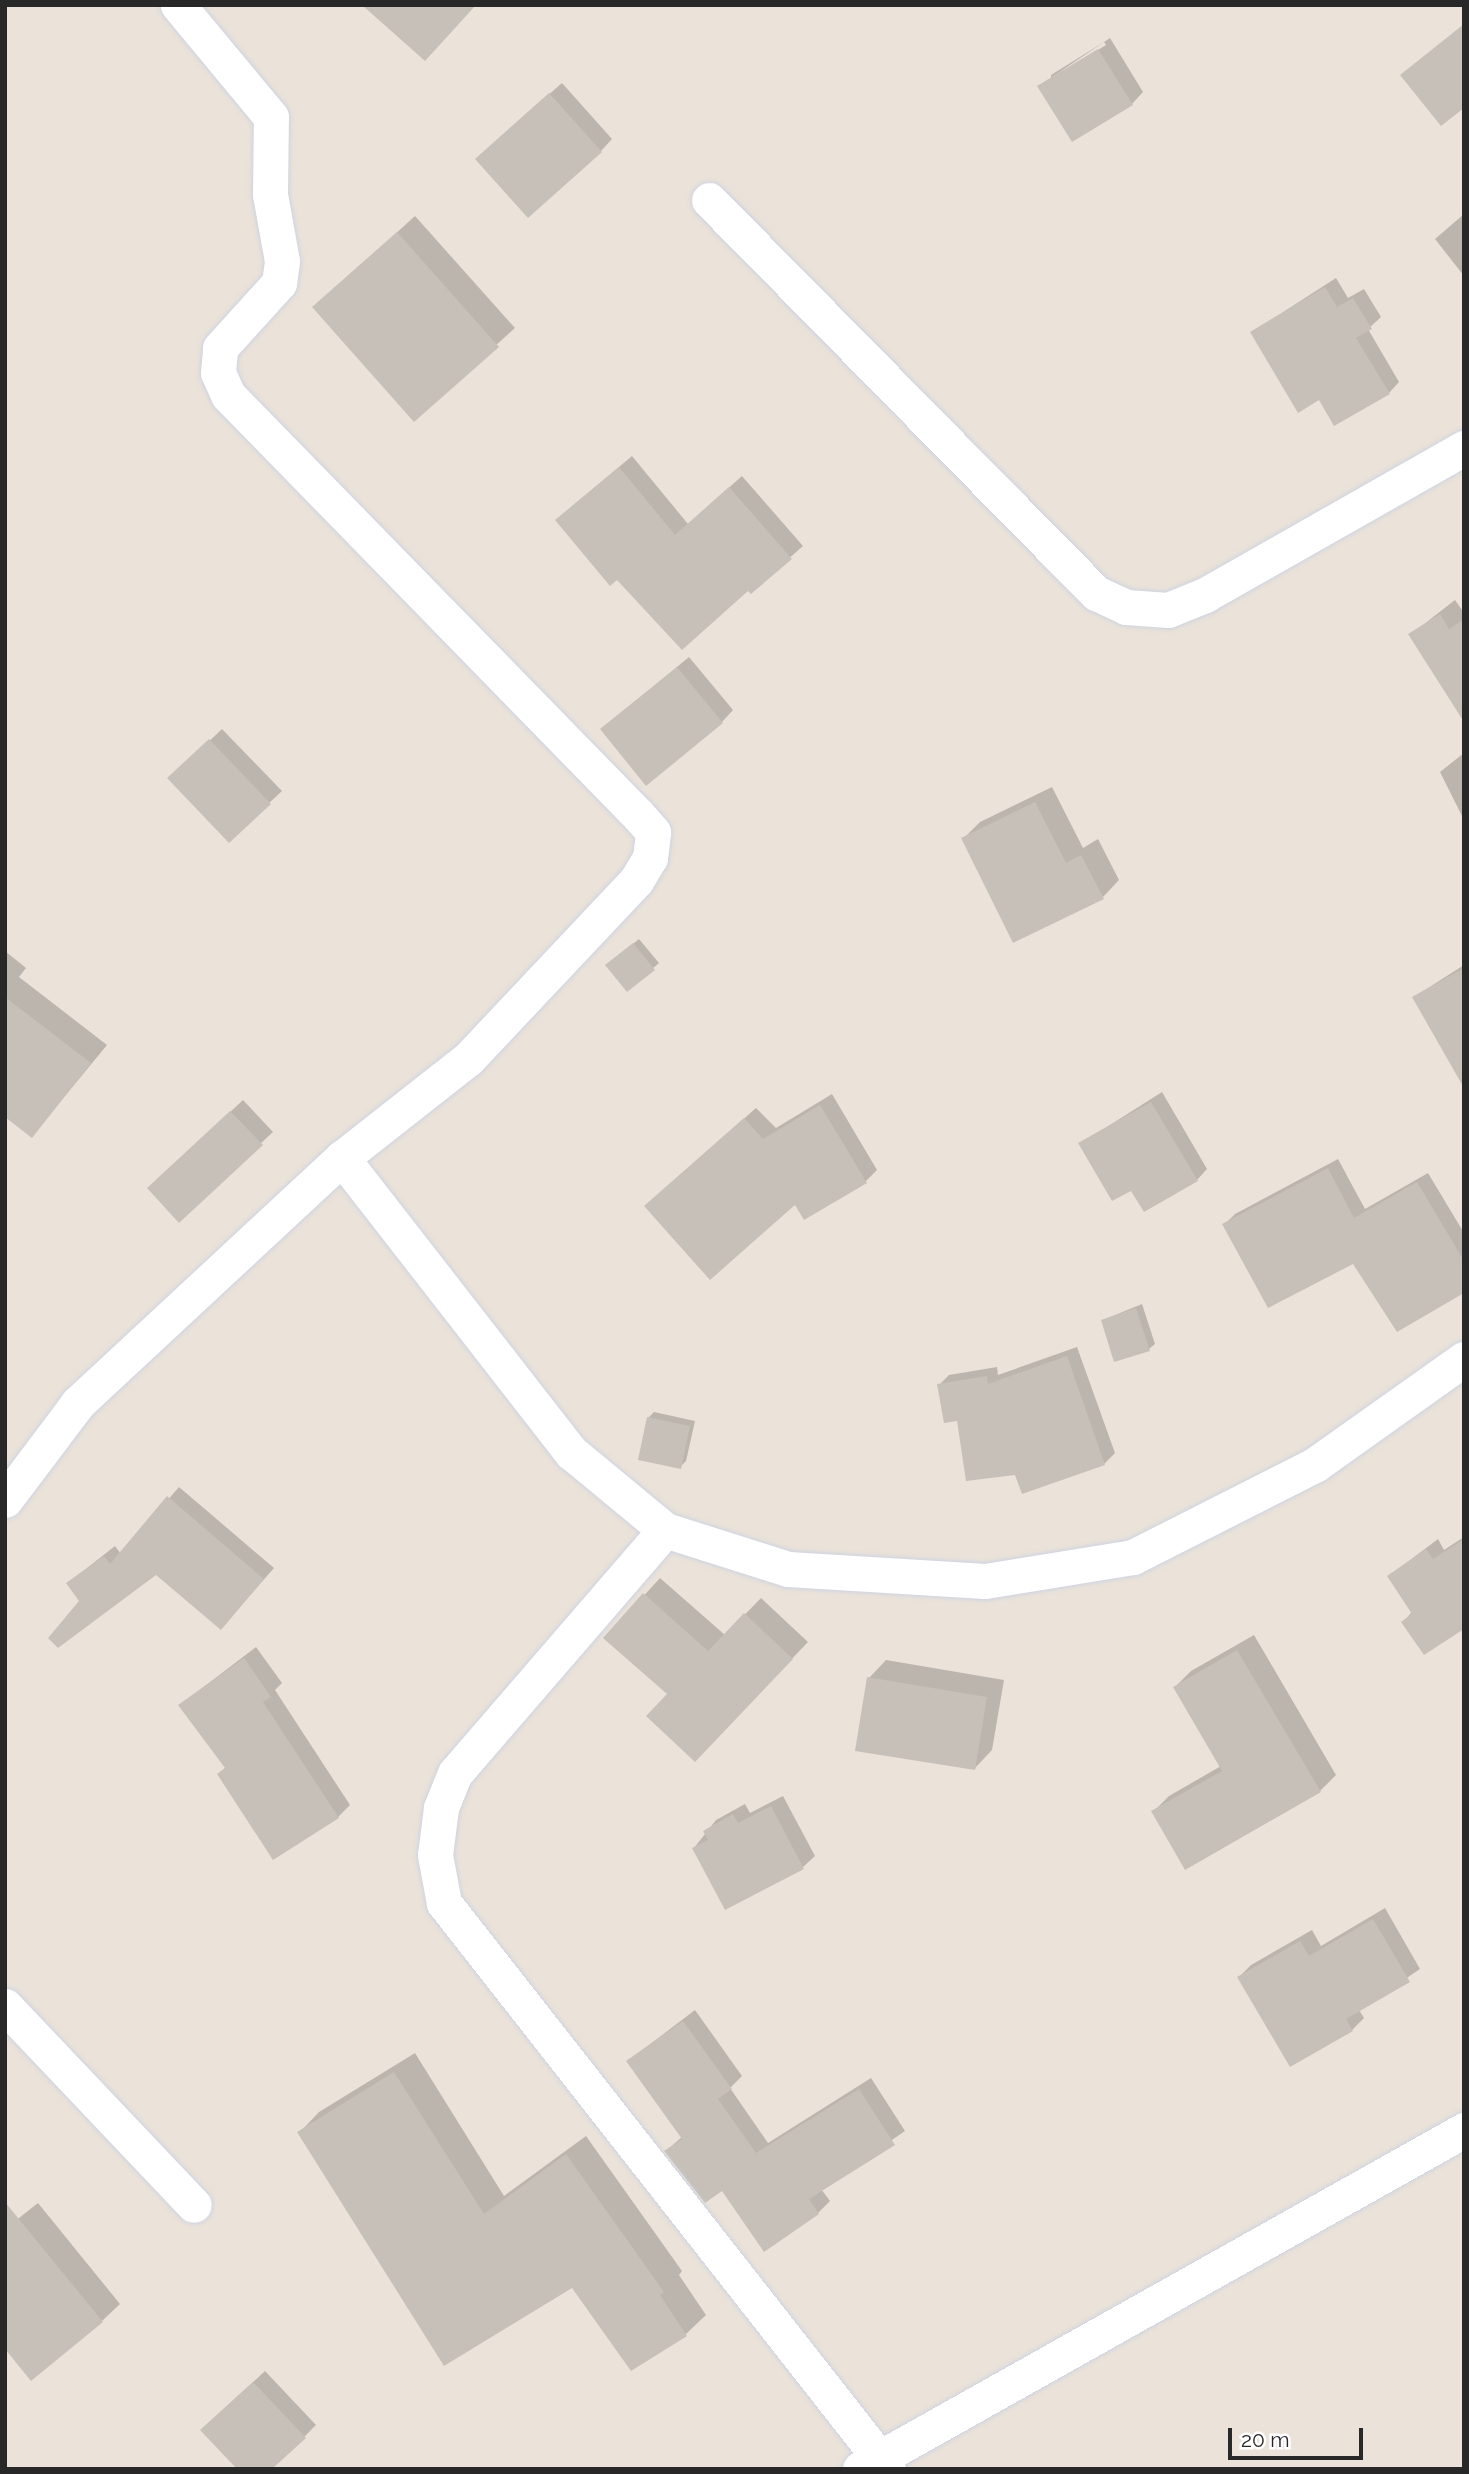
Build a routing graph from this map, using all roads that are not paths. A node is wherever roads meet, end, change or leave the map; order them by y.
1 (178, 5) edge
2 (709, 200) dead end
3 (1464, 448) edge
4 (342, 1158) junction
5 (1464, 1359) edge
6 (5, 1500) edge
7 (665, 1530) junction
8 (5, 2007) edge
9 (1464, 2130) edge
10 (194, 2205) dead end
11 (877, 2465) edge

1 - 4 street
2 - 3 street
4 - 6 street
4 - 7 street
5 - 7 street
7 - 11 street
8 - 10 street
9 - 11 street

